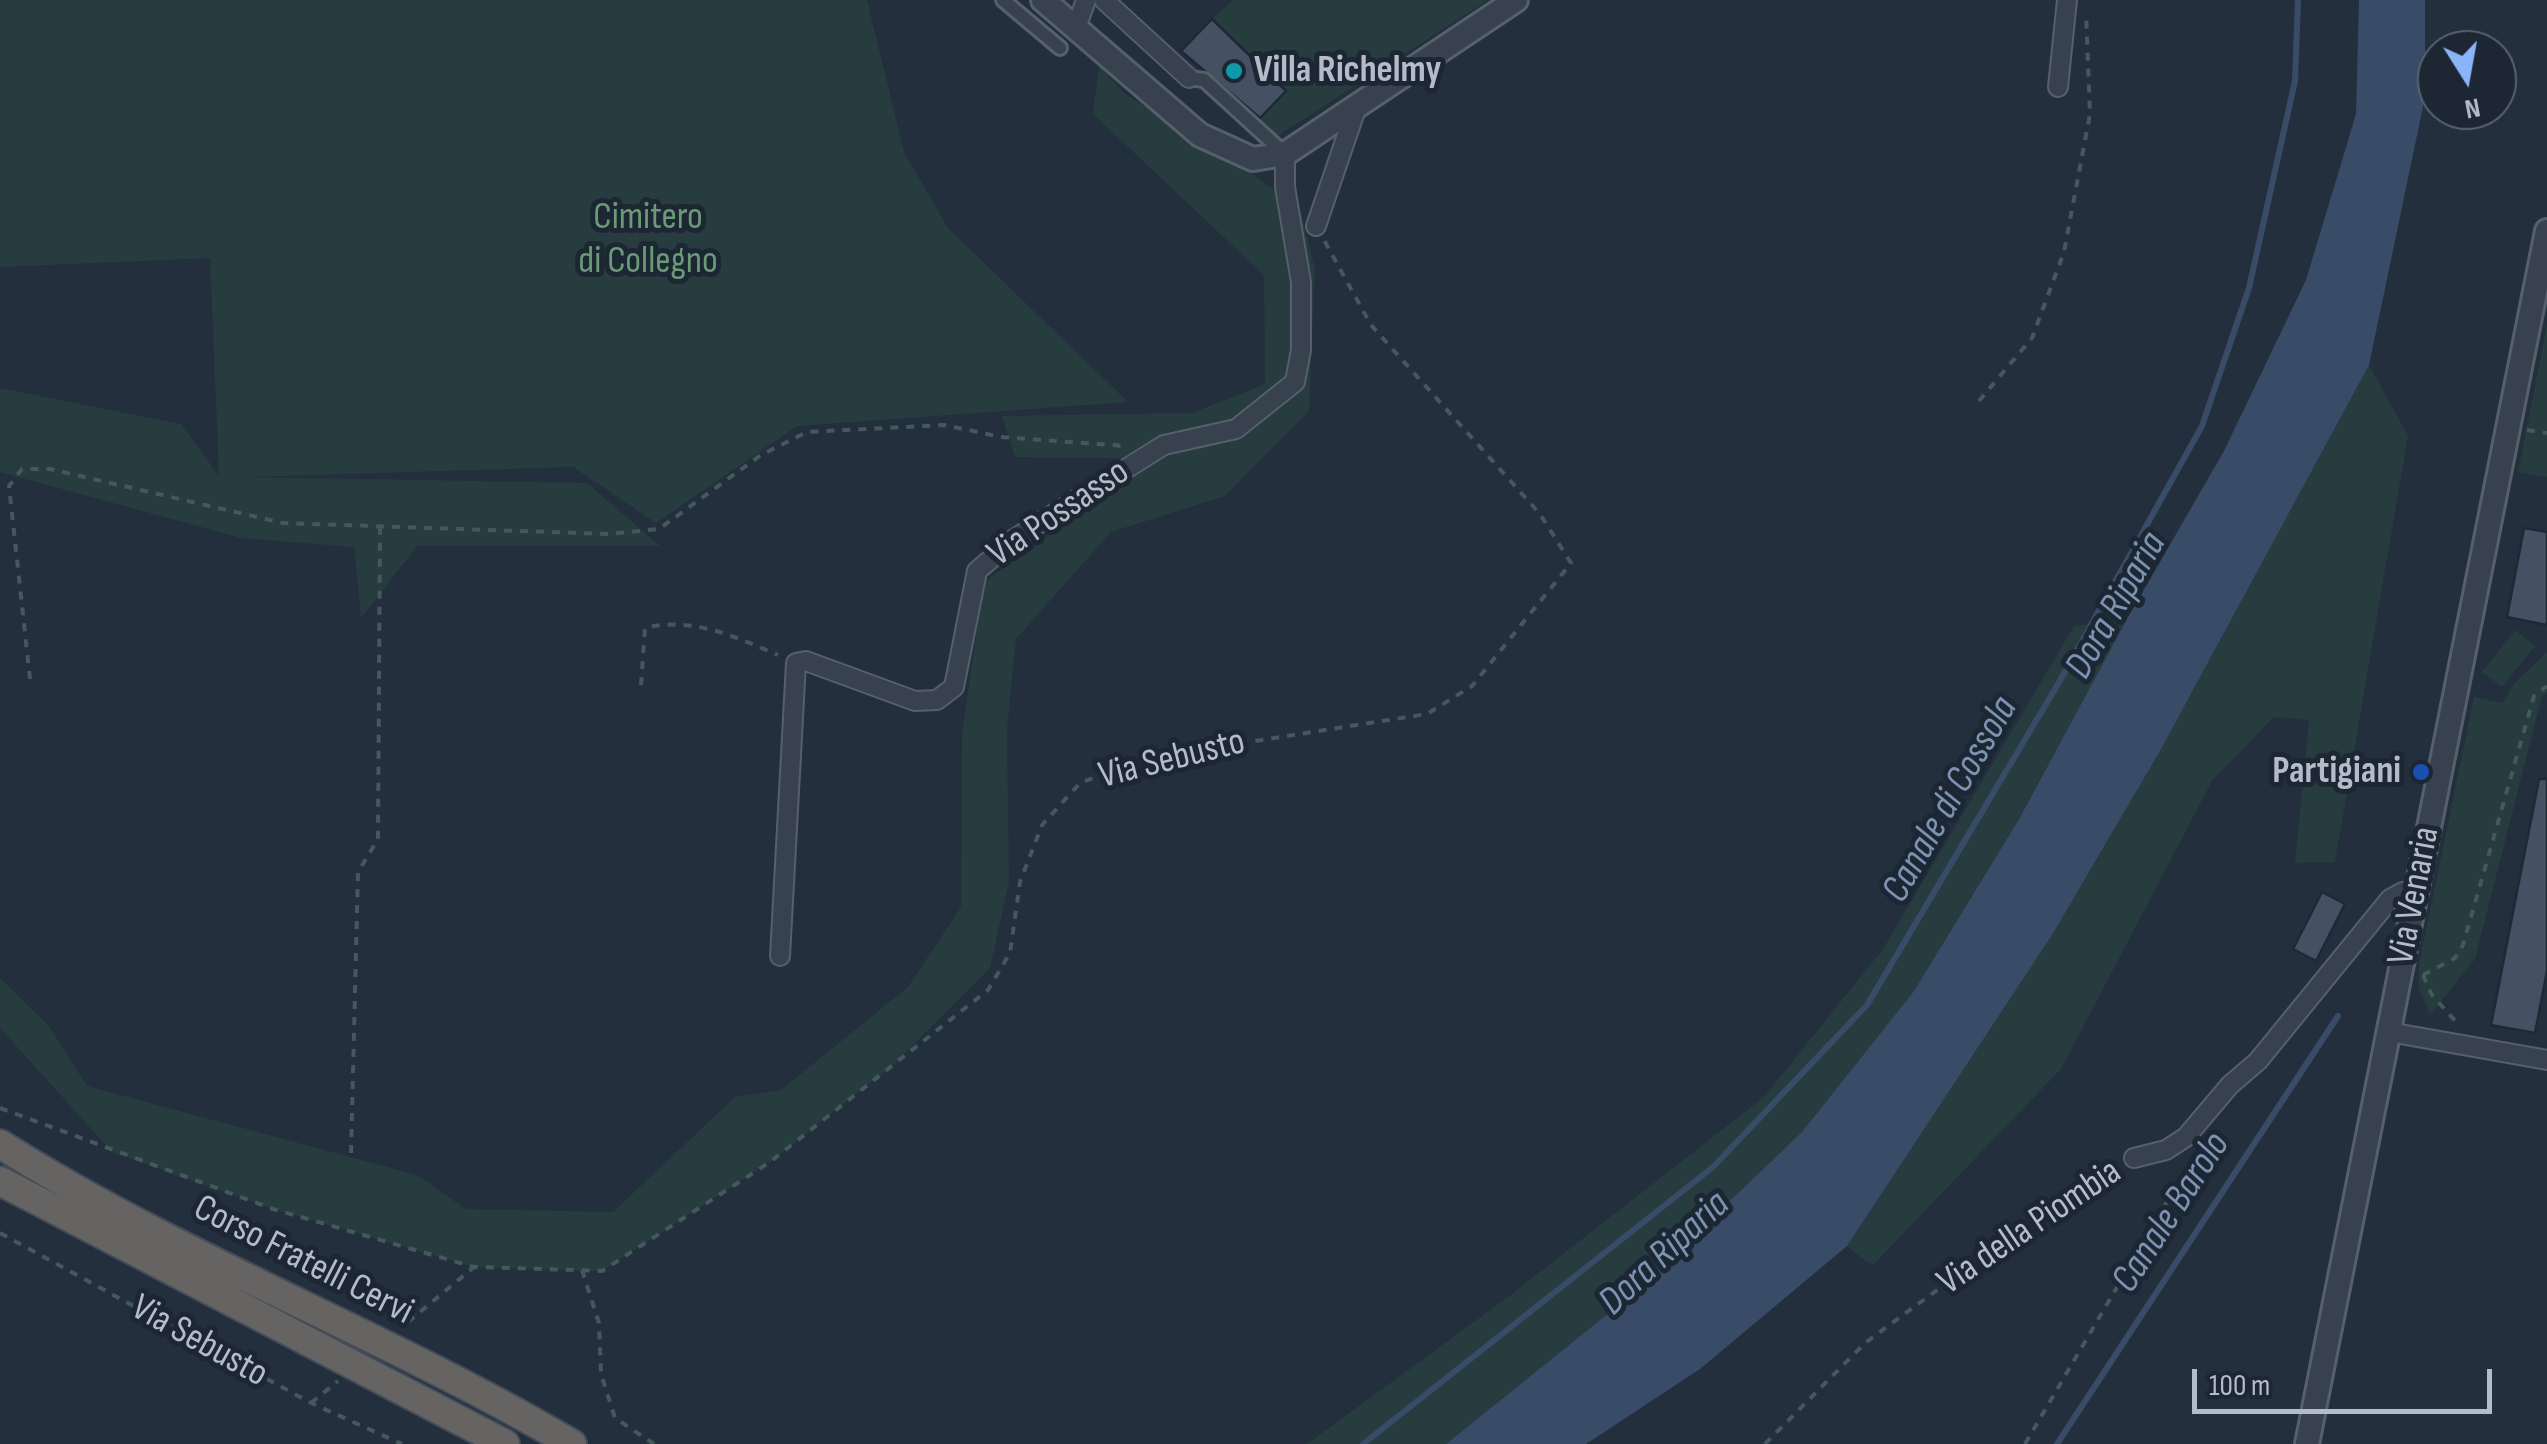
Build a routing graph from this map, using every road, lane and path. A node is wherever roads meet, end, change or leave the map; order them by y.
1 (1003, 0) edge
2 (1043, 0) edge
3 (1086, 0) edge
4 (1104, 0) edge
5 (1516, 0) edge
6 (2067, 0) edge
7 (2080, 0) edge
8 (1076, 28) junction
9 (1060, 48) dead end
10 (1188, 78) joint
11 (2058, 87) dead end
12 (1357, 106) junction
13 (1285, 154) junction
14 (1316, 226) joint
15 (2547, 231) edge
16 (1979, 401) dead end
17 (1164, 445) junction
18 (380, 527) junction
19 (796, 663) junction
20 (30, 679) dead end
21 (641, 685) dead end
22 (2547, 686) edge
23 (2415, 893) junction
24 (780, 956) dead end
25 (2423, 975) junction
26 (2398, 980) junction
27 (2389, 1032) junction
28 (2487, 1050) junction
29 (2547, 1060) edge
30 (0, 1108) edge
31 (0, 1144) edge
32 (351, 1154) dead end
33 (2194, 1156) dead end
34 (2134, 1158) joint
35 (0, 1182) edge
36 (0, 1232) edge
37 (474, 1266) junction
38 (582, 1270) junction
39 (408, 1322) dead end
40 (342, 1378) dead end
41 (311, 1404) junction
42 (402, 1444) edge
43 (505, 1444) edge
44 (572, 1444) edge
45 (654, 1444) edge
46 (1765, 1444) edge
47 (2025, 1444) edge
48 (2307, 1444) edge

1 - 9 street
2 - 8 street
3 - 8 street
4 - 10 street
5 - 12 street
6 - 11 street
7 - 16 path
8 - 13 street
10 - 13 street
12 - 13 street
12 - 14 street
13 - 17 street, Via Possasso
14 - 38 path, Via Sebusto
15 - 23 street, Via Venaria
17 - 18 path
17 - 19 street, Via Possasso
18 - 20 path
18 - 32 path
19 - 21 path
19 - 24 street
22 - 25 path
23 - 26 street, Via Venaria
23 - 34 street, Via della Piombia
25 - 26 path
25 - 28 path
26 - 27 street, Via Venaria
27 - 28 street
27 - 48 street, Via Venaria
28 - 29 street
30 - 37 path, Via Sebusto
31 - 44 highway, Corso Fratelli Cervi
33 - 47 path
34 - 46 path, Via della Piombia
35 - 43 highway, Corso Fratelli Cervi
36 - 41 path, Via Sebusto
37 - 38 path, Via Sebusto
37 - 39 path
38 - 45 path
40 - 41 path
41 - 42 path, Via Sebusto

